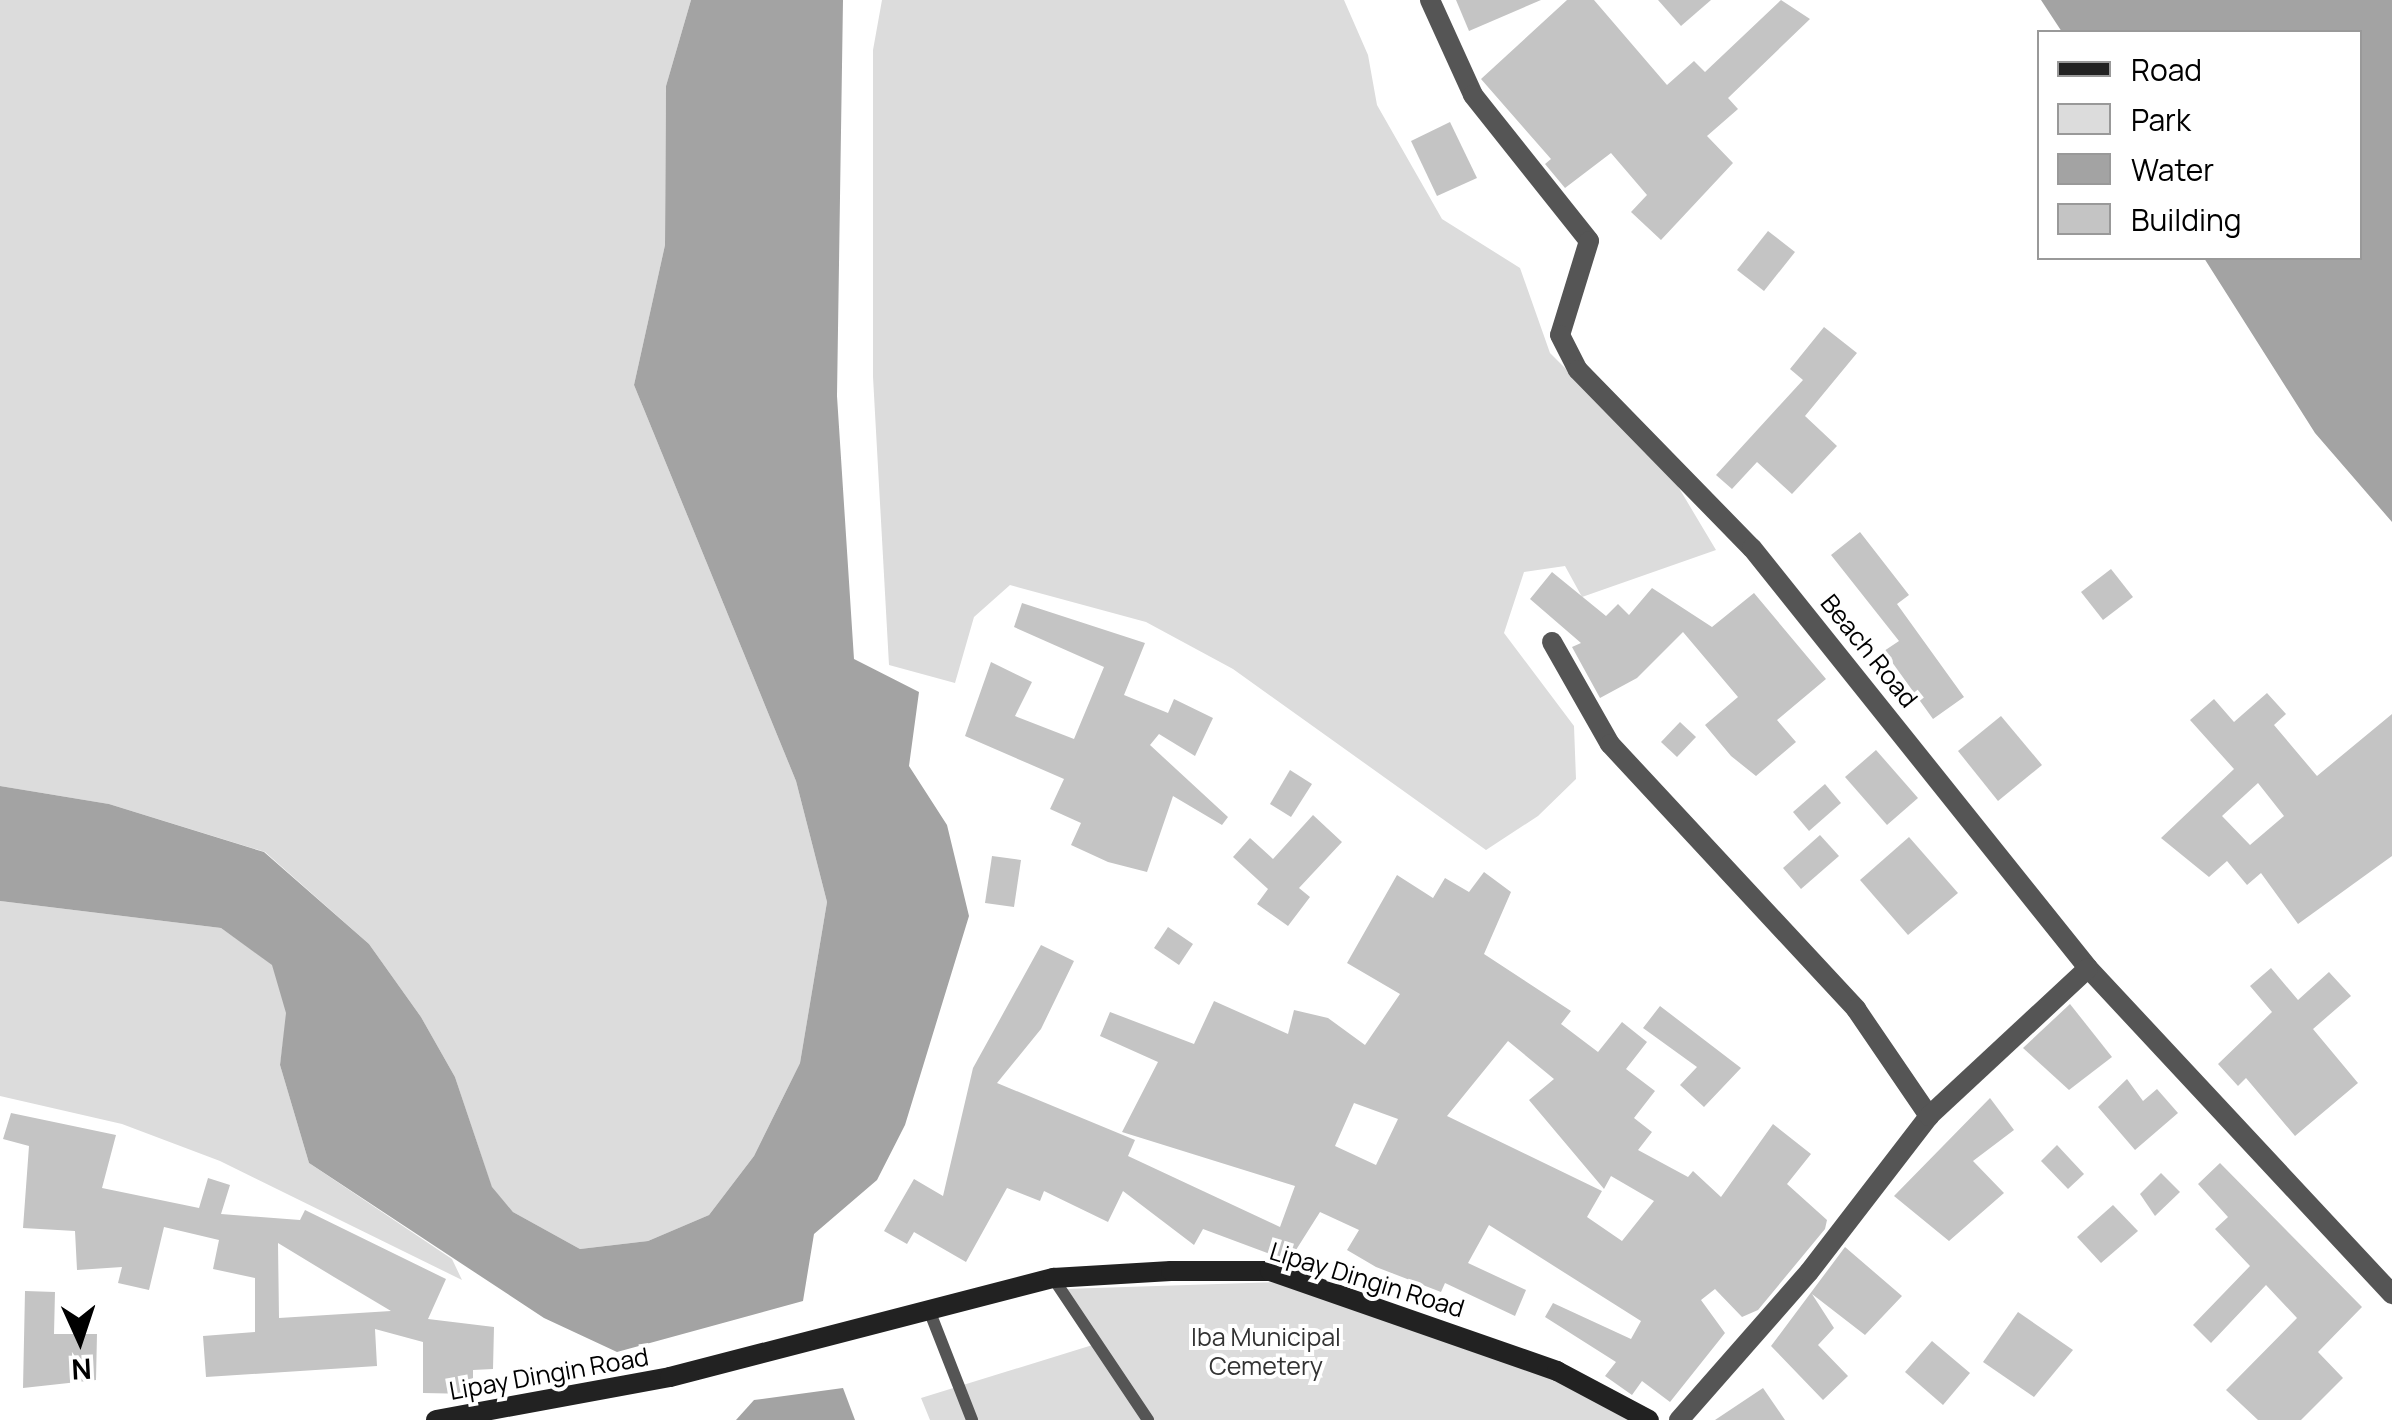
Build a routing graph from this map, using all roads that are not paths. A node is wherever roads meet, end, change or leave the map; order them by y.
1 (1430, 0) edge
2 (1552, 642) dead end
3 (2088, 968) junction
4 (1929, 1116) junction
5 (1053, 1278) junction
6 (2392, 1294) edge
7 (929, 1310) junction
8 (436, 1420) edge
9 (972, 1420) edge
10 (1148, 1420) edge
11 (1648, 1420) edge
12 (1679, 1420) edge

1 - 3 street, Beach Road
2 - 4 street
3 - 4 street
3 - 6 street, Beach Road
4 - 12 street
5 - 7 street, Lipay Dingin Road
5 - 10 lane
5 - 11 street, Lipay Dingin Road
7 - 8 street, Lipay Dingin Road
7 - 9 lane

